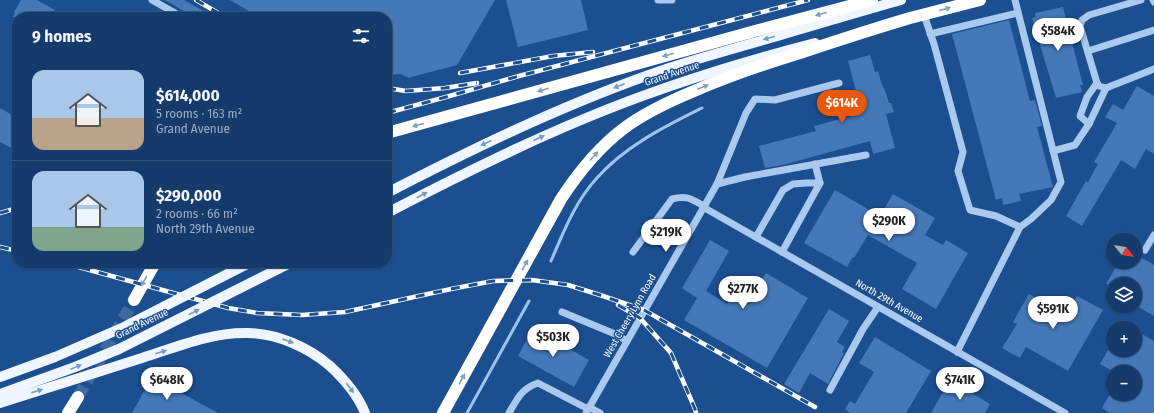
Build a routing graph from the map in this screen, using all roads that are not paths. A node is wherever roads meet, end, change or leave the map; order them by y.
1 (152, 0) edge
2 (658, 0) edge
3 (672, 0) edge
4 (872, 0) edge
5 (901, 0) edge
6 (980, 0) edge
7 (1015, 0) edge
8 (1141, 0) edge
9 (173, 12) edge
10 (1018, 13) junction
11 (924, 15) junction
12 (911, 18) junction
13 (1154, 30) edge
14 (930, 34) junction
15 (1088, 51) junction
16 (1154, 69) edge
17 (839, 83) dead end
18 (1097, 83) junction
19 (1106, 88) junction
20 (1089, 124) junction
21 (392, 132) edge
22 (1053, 151) junction
23 (866, 155) dead end
24 (815, 164) junction
25 (820, 183) junction
26 (717, 184) junction
27 (392, 190) edge
28 (704, 206) junction
29 (392, 211) edge
30 (1020, 227) junction
31 (1154, 235) edge
32 (756, 238) junction
33 (1145, 250) dead end
34 (633, 252) dead end
35 (782, 252) junction
36 (151, 268) edge
37 (239, 268) edge
38 (280, 268) edge
39 (134, 300) tunnel mouth
40 (878, 307) junction
41 (562, 312) dead end
42 (627, 341) junction
43 (957, 352) junction
44 (0, 377) edge
45 (830, 390) dead end
46 (0, 394) edge
47 (78, 397) tunnel mouth
48 (0, 403) edge
49 (588, 410) edge
50 (68, 413) edge
51 (365, 413) edge
52 (443, 413) edge
53 (509, 413) edge
54 (600, 413) edge
55 (1065, 413) edge

1 - 9 street
2 - 3 street
4 -> 21 highway
5 -> 27 main road, Grand Avenue
11 -> 6 highway, Grand Avenue
7 - 10 street
8 - 15 street
10 - 14 street
10 - 22 street
11 - 12 highway, Grand Avenue
11 - 14 street
29 -> 12 main road, Grand Avenue
52 -> 12 highway
13 - 15 street
14 - 30 street
15 - 18 street
16 - 19 street
17 - 26 street, West Cheery Lynn Road
18 - 19 street
18 - 20 street
19 - 20 street
20 - 22 street
22 - 30 street
23 - 24 street
24 - 25 street
24 - 26 street
25 - 32 street
25 - 35 street
26 - 28 street, West Cheery Lynn Road
28 - 32 street, North 29th Avenue
28 - 34 street, North 29th Avenue
28 - 42 street, West Cheery Lynn Road
30 - 43 street
31 - 33 street
32 - 35 street, North 29th Avenue
35 - 40 street, North 29th Avenue
36 -> 39 highway
37 - 44 main road, Grand Avenue, bridge
46 -> 38 main road, Grand Avenue, bridge
40 - 43 street, North 29th Avenue
40 - 45 street
41 - 42 street
42 - 49 street, West Cheery Lynn Road
43 - 55 street, North 29th Avenue
47 - 50 highway
48 -> 51 main road, bridge
49 - 53 street
49 - 54 street

